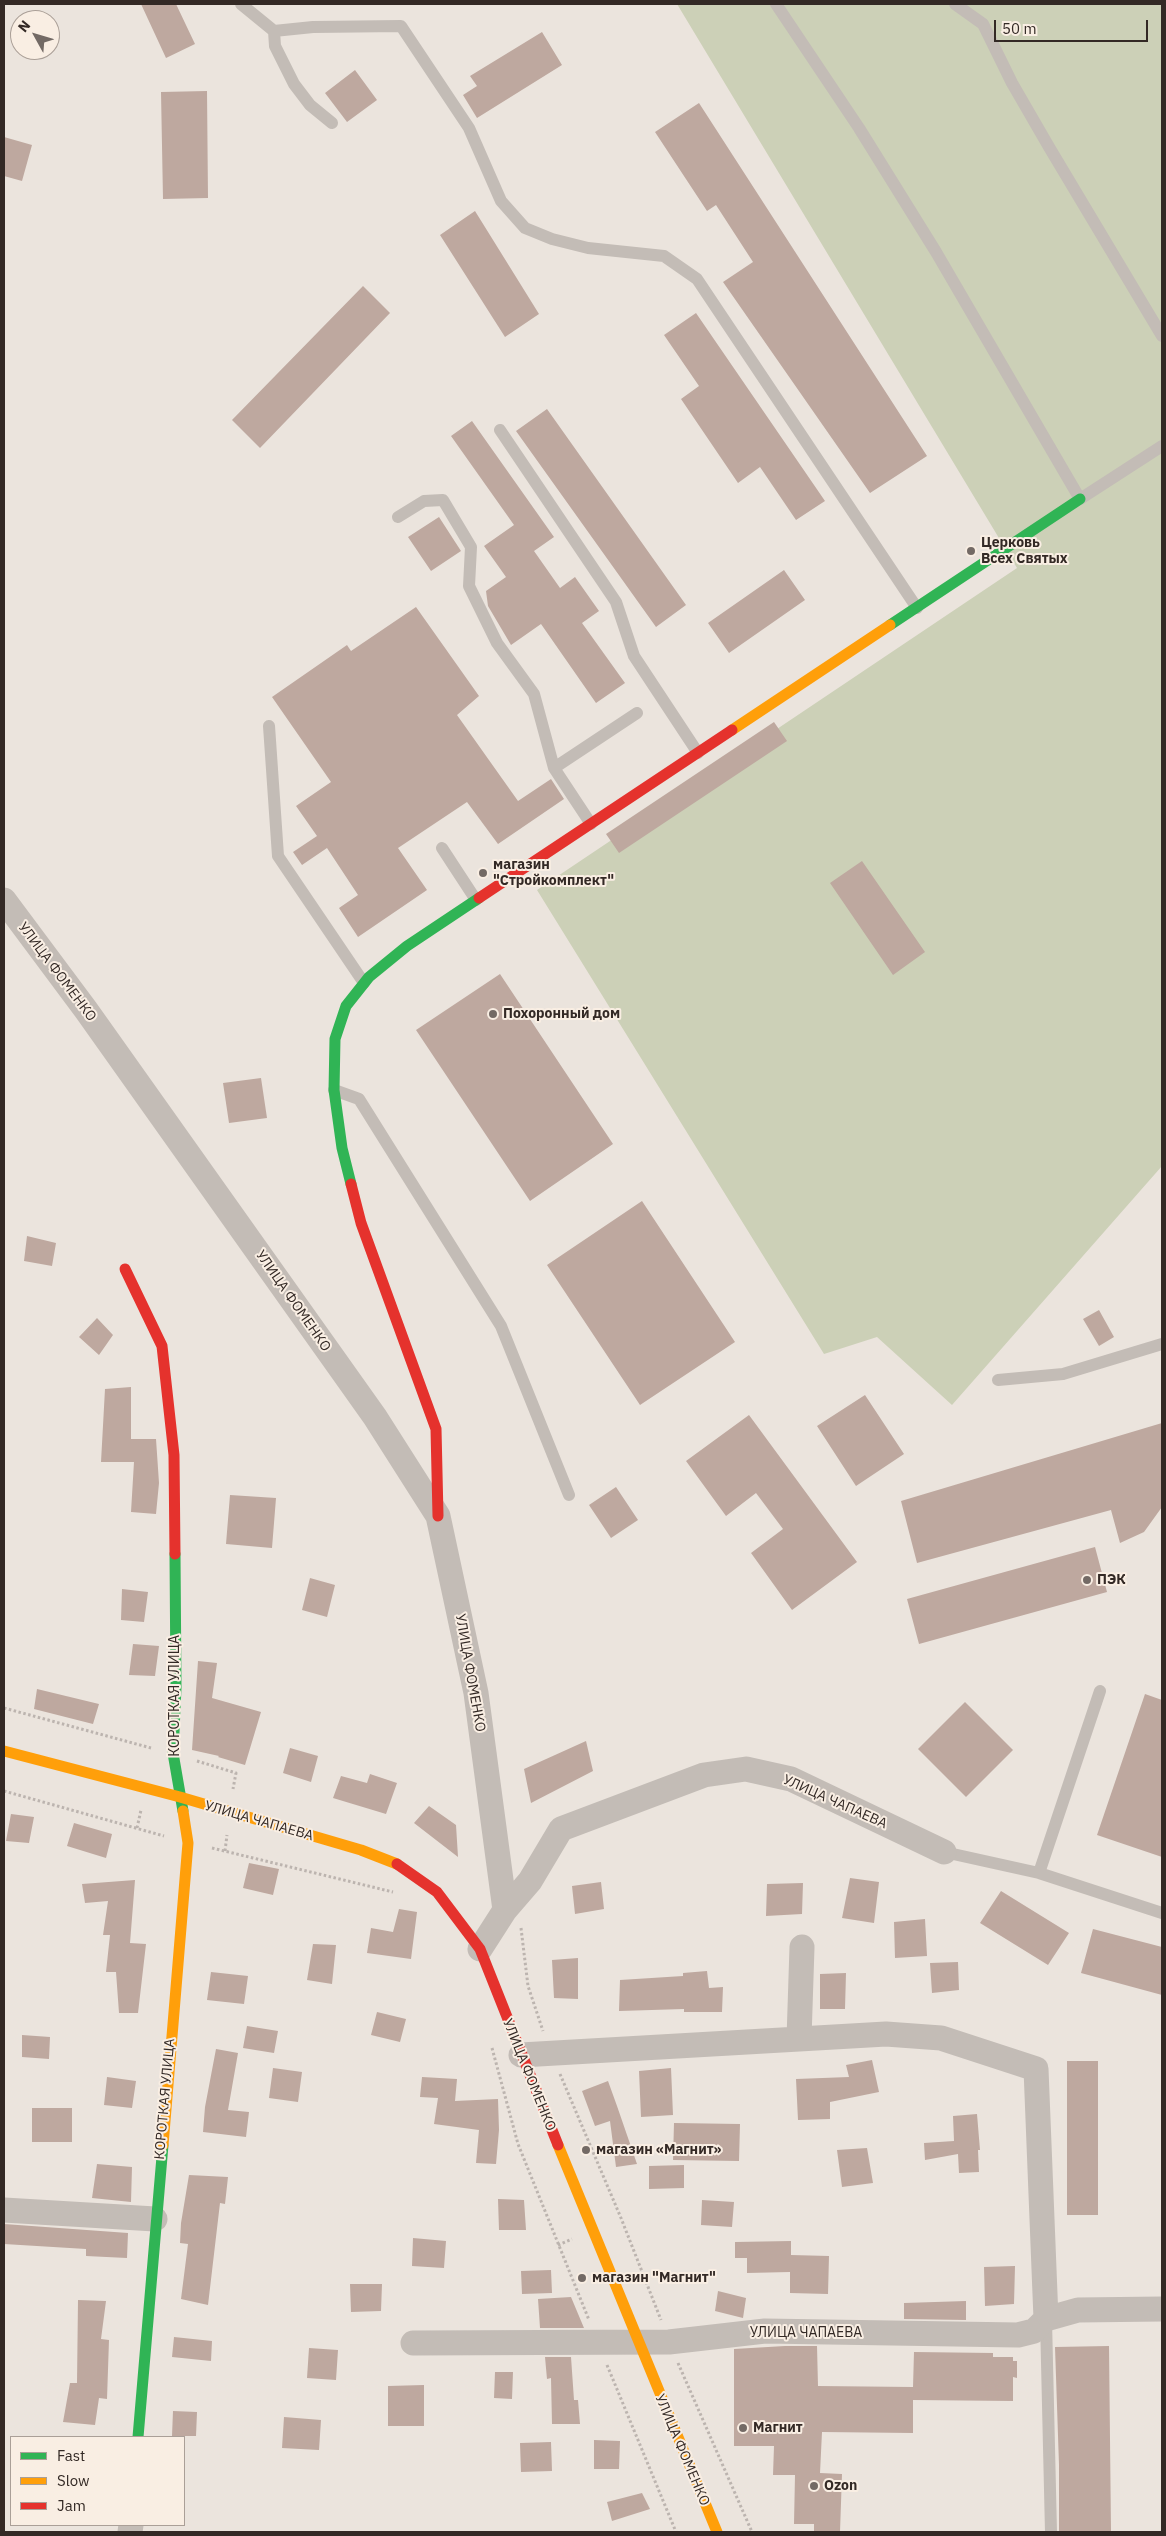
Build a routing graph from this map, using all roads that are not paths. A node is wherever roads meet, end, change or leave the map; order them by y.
1 (241, 4) edge
2 (776, 4) edge
3 (955, 4) edge
4 (274, 31) junction
5 (332, 123) dead end
6 (1162, 336) edge
7 (500, 430) dead end
8 (1162, 446) edge
9 (1080, 500) junction
10 (398, 517) dead end
11 (917, 608) junction
12 (637, 713) dead end
13 (269, 726) dead end
14 (698, 753) junction
15 (554, 768) junction
16 (591, 824) junction
17 (442, 848) dead end
18 (4, 900) edge
19 (476, 900) junction
20 (364, 983) junction
21 (334, 1090) junction
22 (124, 1269) dead end
23 (1162, 1344) edge
24 (998, 1380) dead end
25 (569, 1495) dead end
26 (438, 1516) junction
27 (1100, 1692) dead end
28 (4, 1751) edge
29 (180, 1797) junction
30 (944, 1852) joint
31 (1039, 1873) junction
32 (504, 1910) junction
33 (1162, 1913) edge
34 (802, 1947) dead end
35 (480, 1949) junction
36 (799, 2039) junction
37 (521, 2055) junction
38 (4, 2210) edge
39 (155, 2219) junction
40 (1162, 2309) edge
41 (1046, 2319) junction
42 (638, 2343) junction
43 (413, 2344) dead end
44 (138, 2436) edge
45 (717, 2532) edge
46 (1051, 2532) edge

1 - 4 lane
2 - 9 lane
3 - 6 lane
4 - 5 lane
4 - 11 lane
7 - 14 lane
8 - 9 lane
9 - 11 street
10 - 15 lane
11 - 14 street
12 - 15 lane
13 - 20 lane
14 - 16 street
15 - 16 lane
16 - 19 street
17 - 19 lane
18 - 26 street, УЛИЦА ФОМЕНКО
19 - 20 street
20 - 21 street
21 - 25 lane
21 - 26 street
22 - 29 street, КОРОТКАЯ УЛИЦА
23 - 24 lane
26 - 32 street, УЛИЦА ФОМЕНКО
27 - 31 lane
28 - 29 street, УЛИЦА ЧАПАЕВА
29 - 35 street, УЛИЦА ЧАПАЕВА
29 - 39 street, КОРОТКАЯ УЛИЦА
30 - 31 lane
30 - 32 street, УЛИЦА ЧАПАЕВА
31 - 33 lane
32 - 35 street
34 - 36 street
35 - 37 street, УЛИЦА ФОМЕНКО
36 - 37 street
36 - 41 street
37 - 42 street, УЛИЦА ФОМЕНКО
38 - 39 street
39 - 44 street, КОРОТКАЯ УЛИЦА
40 - 41 street, УЛИЦА ЧАПАЕВА
41 - 42 street, УЛИЦА ЧАПАЕВА
41 - 46 lane
42 - 43 street, УЛИЦА ЧАПАЕВА
42 - 45 street, УЛИЦА ФОМЕНКО

